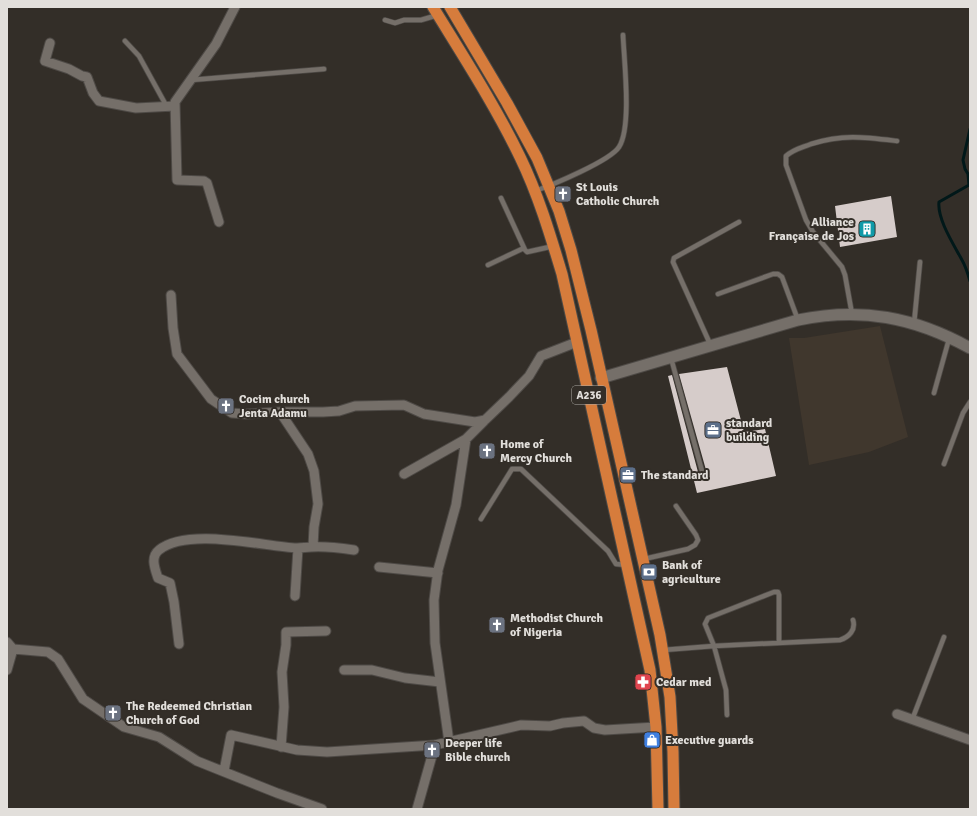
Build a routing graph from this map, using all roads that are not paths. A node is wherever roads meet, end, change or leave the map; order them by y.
1 (235, 7) edge
2 (450, 7) edge
3 (435, 11) edge
4 (386, 20) dead end
5 (623, 35) dead end
6 (125, 41) dead end
7 (50, 43) dead end
8 (324, 69) dead end
9 (191, 80) junction
10 (171, 106) junction
11 (897, 142) dead end
12 (549, 186) junction
13 (534, 191) junction
14 (501, 198) dead end
15 (219, 222) dead end
16 (739, 222) dead end
17 (554, 246) junction
18 (524, 248) junction
19 (920, 262) dead end
20 (488, 265) dead end
21 (718, 294) dead end
22 (171, 295) dead end
23 (852, 314) junction
24 (798, 320) junction
25 (914, 324) junction
26 (950, 337) junction
27 (577, 342) junction
28 (711, 346) junction
29 (970, 348) edge
30 (671, 358) junction
31 (601, 378) junction
32 (934, 393) dead end
33 (970, 402) edge
34 (280, 412) junction
35 (485, 420) junction
36 (466, 439) junction
37 (944, 464) dead end
38 (702, 471) dead end
39 (404, 474) dead end
40 (676, 506) dead end
41 (481, 519) dead end
42 (313, 547) junction
43 (298, 548) junction
44 (354, 550) dead end
45 (644, 559) junction
46 (627, 564) junction
47 (379, 567) dead end
48 (438, 572) junction
49 (295, 596) dead end
50 (853, 620) dead end
51 (326, 631) dead end
52 (944, 637) dead end
53 (779, 643) junction
54 (179, 644) dead end
55 (10, 645) edge
56 (714, 646) junction
57 (663, 650) junction
58 (666, 668) junction
59 (7, 670) edge
60 (344, 670) dead end
61 (650, 670) junction
62 (440, 682) junction
63 (897, 714) dead end
64 (728, 715) dead end
65 (912, 720) junction
66 (656, 727) junction
67 (970, 740) edge
68 (449, 742) junction
69 (435, 745) junction
70 (281, 746) junction
71 (224, 771) junction
72 (299, 805) edge
73 (322, 809) edge
74 (417, 809) edge
75 (658, 809) edge
76 (674, 809) edge

1 - 9 street
2 - 12 highway, A236
3 - 4 lane
3 - 13 highway, A236
5 - 12 lane
6 - 10 lane
7 - 10 street
8 - 9 lane
9 - 10 street
10 - 15 street
11 - 23 lane
12 - 13 lane
12 - 31 highway, A236
13 - 17 highway, A236
14 - 18 lane
16 - 28 lane
17 - 18 lane
17 - 27 highway, A236
18 - 20 lane
19 - 25 lane
21 - 24 lane
22 - 34 street
23 - 24 street
23 - 25 street
24 - 28 street
25 - 26 street
26 - 29 street
26 - 32 lane
27 - 35 street
27 - 46 highway, A236
28 - 30 street
30 - 31 street
30 - 38 lane
31 - 45 highway, A236
33 - 37 lane
34 - 35 street
34 - 42 street
35 - 36 street
36 - 39 street
36 - 48 street
40 - 45 lane
41 - 46 lane
42 - 43 street
42 - 44 street
43 - 49 street
43 - 54 street
45 - 46 highway
45 - 57 highway, A236
46 - 61 highway, A236
47 - 48 street
48 - 62 street
50 - 53 lane
51 - 70 street
52 - 65 lane
53 - 56 lane
53 - 56 lane
55 - 59 street
55 - 71 street
56 - 57 lane
56 - 64 lane
57 - 58 highway, A236
58 - 61 highway
58 - 76 highway, A236
60 - 62 street
61 - 66 highway, A236
62 - 68 street
63 - 65 street
65 - 67 street
66 - 68 street
66 - 75 highway, A236
68 - 69 street
69 - 70 street
69 - 74 street
70 - 71 street
71 - 72 street
72 - 73 street

